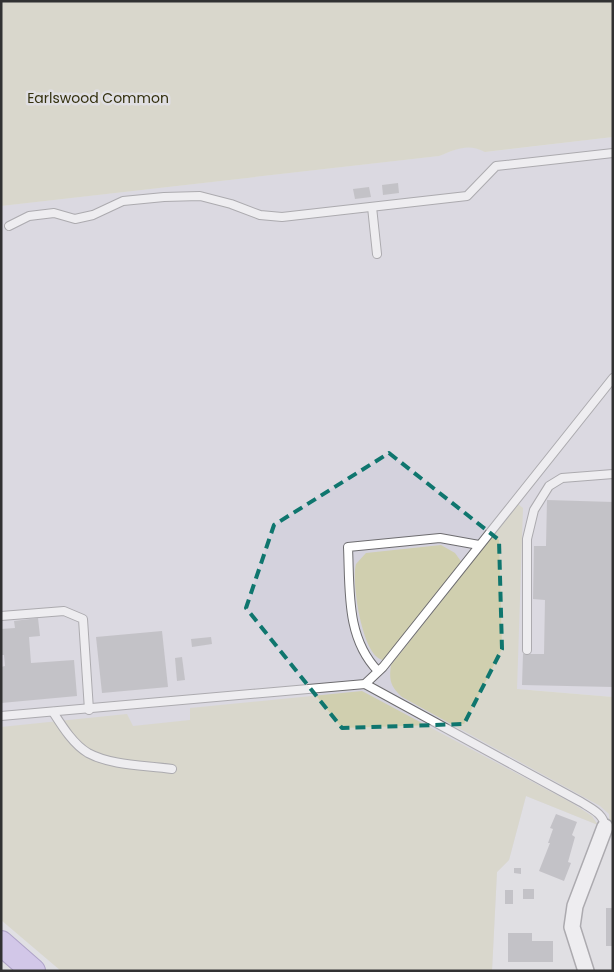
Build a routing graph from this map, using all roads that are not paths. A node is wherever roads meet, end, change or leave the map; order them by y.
1 (613, 153) edge
2 (372, 207) junction
3 (9, 226) dead end
4 (377, 254) dead end
5 (613, 378) edge
6 (613, 474) edge
7 (479, 546) junction
8 (1, 616) edge
9 (527, 650) dead end
10 (378, 671) junction
11 (365, 684) junction
12 (89, 710) junction
13 (53, 712) junction
14 (1, 716) edge
15 (172, 769) dead end
16 (605, 828) joint
17 (1, 943) edge
18 (33, 971) edge
19 (586, 971) edge

1 - 2 lane
2 - 3 lane
2 - 4 lane
5 - 7 lane
6 - 9 lane
7 - 10 lane
7 - 10 lane
8 - 12 lane
10 - 11 lane
11 - 12 lane
11 - 16 lane
12 - 13 lane
13 - 14 lane
13 - 15 lane
16 - 19 street
17 - 18 main road

